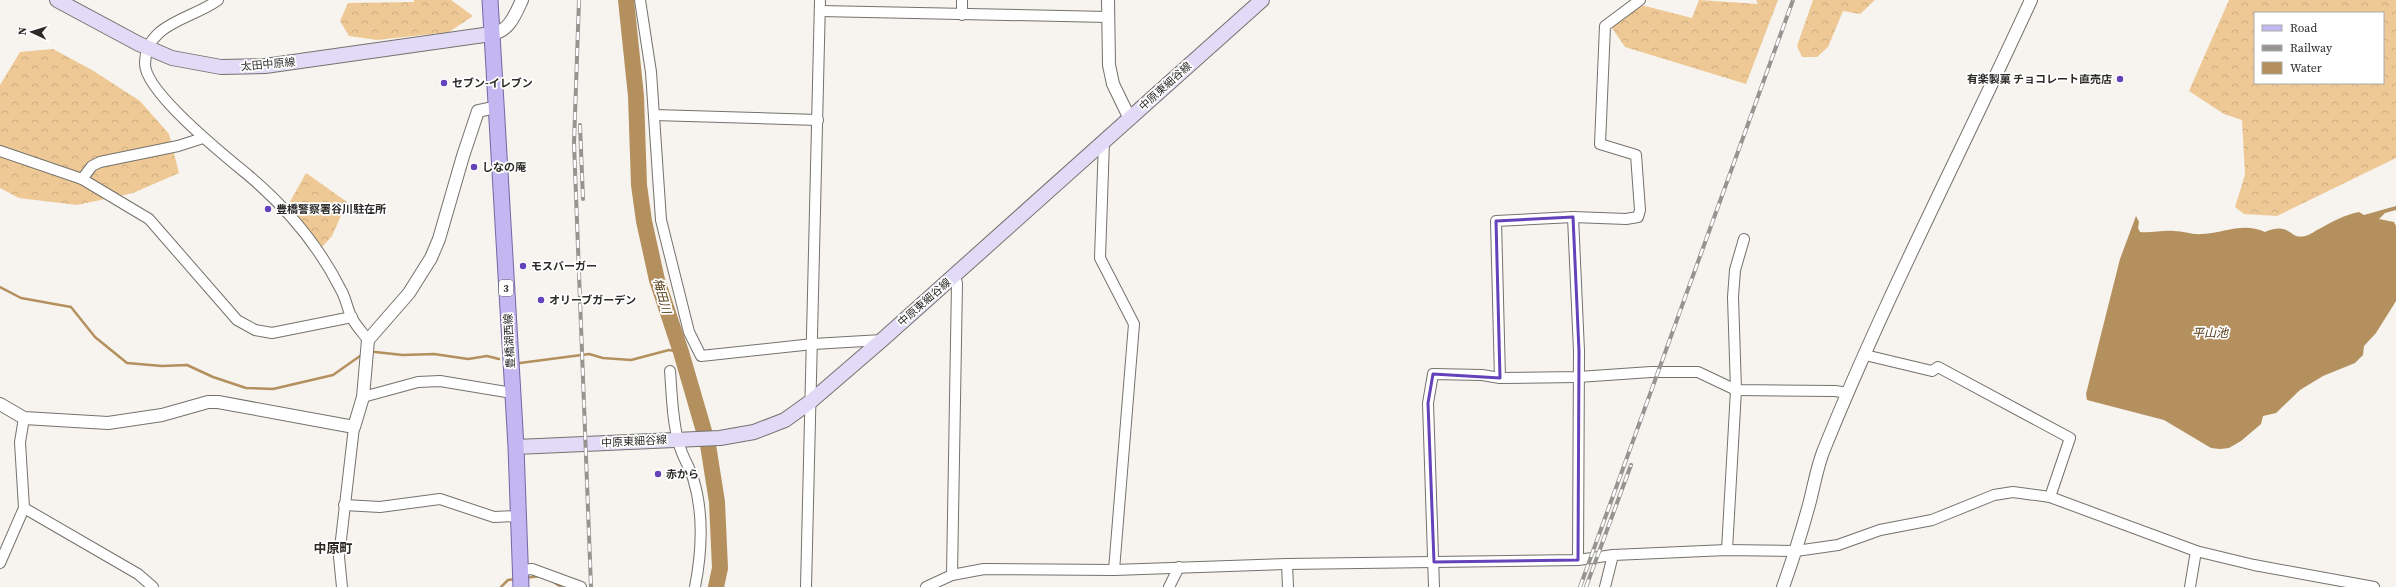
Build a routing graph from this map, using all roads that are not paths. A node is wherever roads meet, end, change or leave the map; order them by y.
1 (218, 0) edge
2 (490, 0) edge
3 (522, 0) edge
4 (640, 0) edge
5 (820, 0) edge
6 (962, 0) edge
7 (1108, 0) edge
8 (1262, 0) edge
9 (1640, 0) edge
10 (2031, 0) edge
11 (60, 1) edge
12 (820, 11) junction
13 (962, 15) junction
14 (1108, 17) junction
15 (491, 34) junction
16 (148, 48) junction
17 (497, 108) junction
18 (654, 116) junction
19 (1129, 117) junction
20 (818, 120) junction
21 (204, 138) junction
22 (1104, 141) junction
23 (0, 151) edge
24 (82, 179) junction
25 (1573, 217) junction
26 (1744, 239) dead end
27 (954, 275) junction
28 (352, 317) junction
29 (368, 340) junction
30 (882, 340) junction
31 (813, 344) junction
32 (1865, 355) junction
33 (670, 371) dead end
34 (1500, 378) junction
35 (1578, 378) junction
36 (1736, 390) junction
37 (512, 393) junction
38 (1848, 393) junction
39 (363, 397) junction
40 (810, 402) junction
41 (0, 404) edge
42 (24, 418) junction
43 (354, 427) junction
44 (680, 439) junction
45 (516, 447) junction
46 (2050, 496) junction
47 (344, 505) junction
48 (24, 508) junction
49 (519, 516) junction
50 (1728, 550) junction
51 (1796, 551) junction
52 (2196, 551) junction
53 (1613, 555) junction
54 (1578, 560) junction
55 (1434, 562) junction
56 (0, 563) edge
57 (1287, 564) junction
58 (1179, 567) junction
59 (1114, 570) junction
60 (952, 575) junction
61 (521, 580) edge
62 (153, 587) edge
63 (342, 587) edge
64 (581, 587) edge
65 (695, 587) edge
66 (806, 587) edge
67 (926, 587) edge
68 (1170, 587) edge
69 (1288, 587) edge
70 (1434, 587) edge
71 (1605, 587) edge
72 (1782, 587) edge
73 (2190, 587) edge
74 (2374, 587) edge

1 - 16 street
2 - 15 main road, 豊橋湖西線 / 3
3 - 15 street
4 - 18 street
5 - 12 street
6 - 13 street
7 - 14 street
8 - 19 main road, 中原東細谷線
9 - 25 street
10 - 32 street
11 - 16 main road, 太田中原線
12 - 13 street
12 - 20 street
13 - 14 street
14 - 19 street
15 - 16 main road, 太田中原線
15 - 17 main road, 豊橋湖西線 / 3
16 - 21 street
17 - 29 street
17 - 37 main road, 豊橋湖西線 / 3
18 - 20 street
18 - 31 street
19 - 22 main road, 中原東細谷線
20 - 31 street
21 - 24 street
21 - 28 street
22 - 27 main road, 中原東細谷線
22 - 59 street
23 - 24 street
24 - 28 street
25 - 34 street
25 - 35 street
26 - 36 street
27 - 30 main road, 中原東細谷線
27 - 60 street
28 - 29 street
29 - 39 street
30 - 31 street
30 - 40 main road, 中原東細谷線
31 - 40 street
32 - 38 street
32 - 46 street
33 - 44 street
34 - 35 street
34 - 55 street
35 - 36 street
35 - 54 street
36 - 38 street
36 - 50 street
37 - 39 street
37 - 45 main road, 豊橋湖西線 / 3
38 - 51 street
39 - 43 street
40 - 44 main road, 中原東細谷線
40 - 66 street
41 - 42 street
42 - 43 street
42 - 48 street
43 - 47 street
44 - 45 main road, 中原東細谷線
44 - 65 street
45 - 49 main road, 豊橋湖西線 / 3
46 - 51 street
46 - 52 street
47 - 49 street
47 - 63 street
48 - 56 street
48 - 62 street
49 - 61 main road, 豊橋湖西線 / 3
50 - 51 street
50 - 53 street
51 - 72 street
52 - 73 street
52 - 74 street
53 - 54 street
53 - 71 street
54 - 55 street
55 - 57 street
55 - 70 street
57 - 58 street
57 - 69 street
58 - 59 street
58 - 68 street
59 - 60 street
60 - 67 street
61 - 64 street

